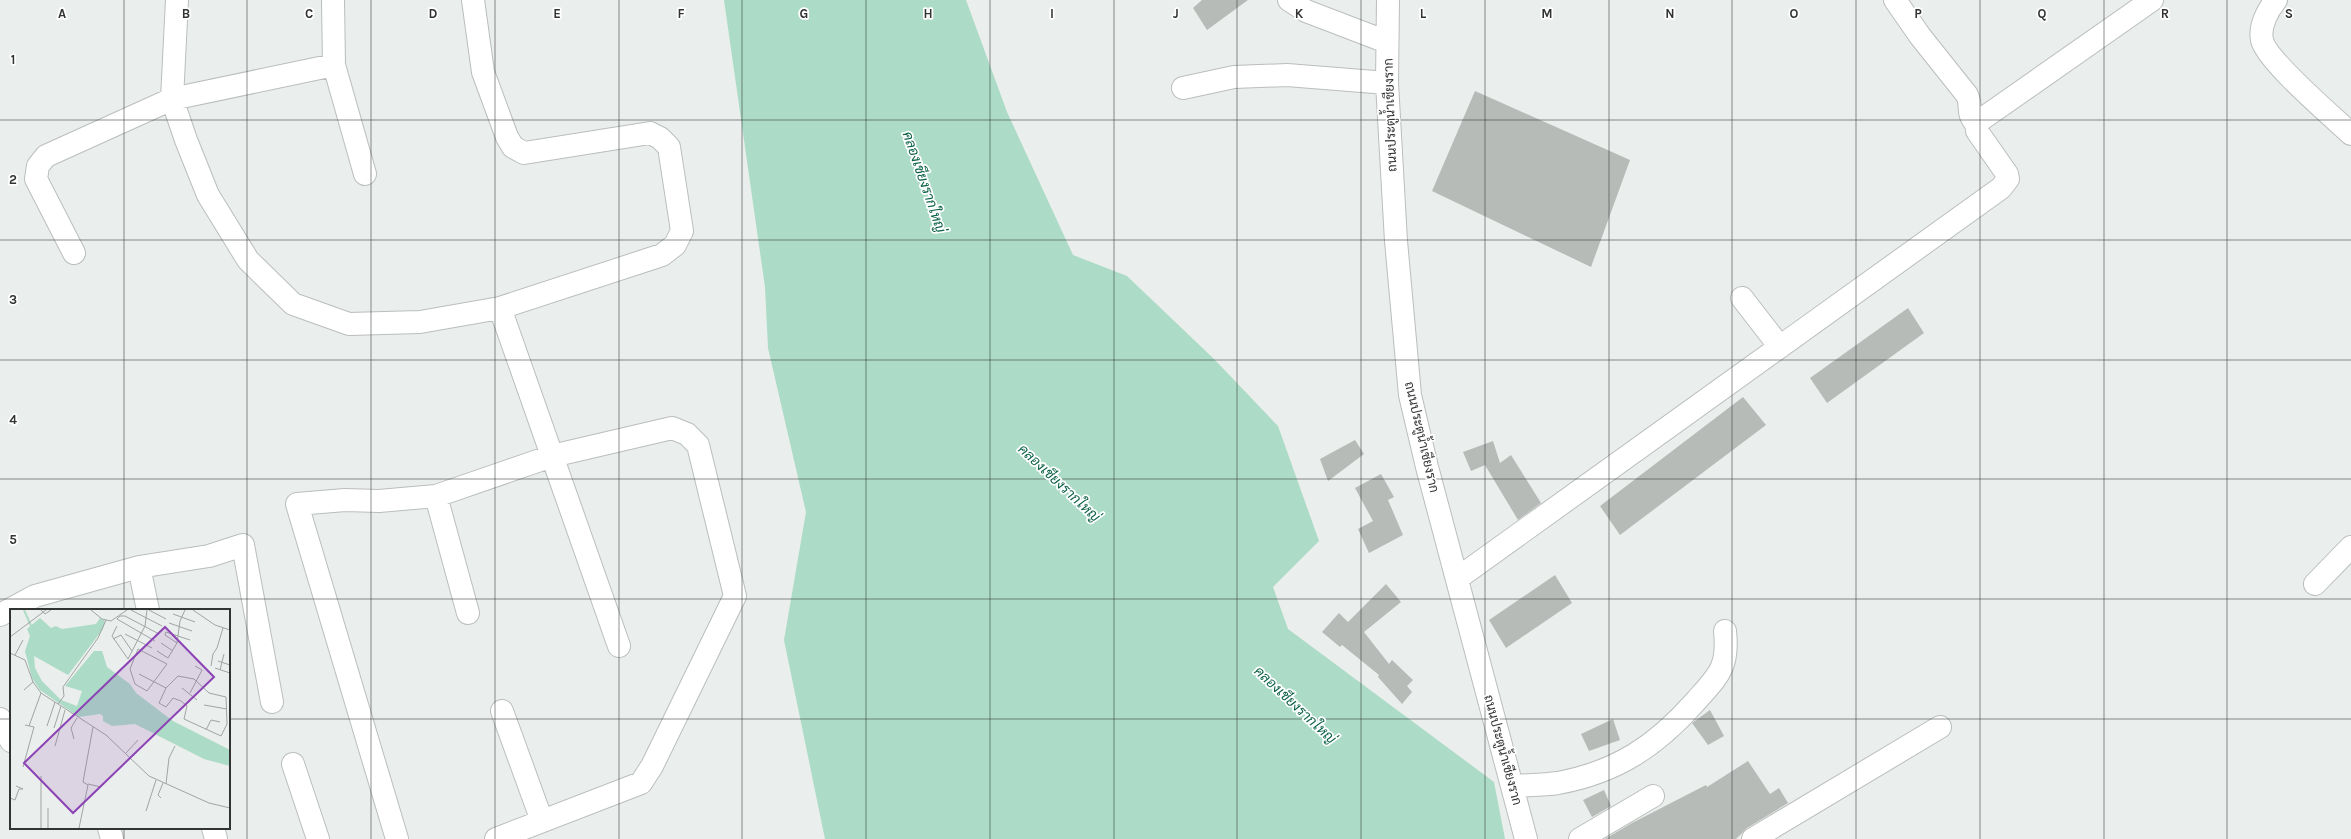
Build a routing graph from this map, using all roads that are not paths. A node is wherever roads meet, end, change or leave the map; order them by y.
1 (177, 0) edge
2 (333, 0) edge
3 (473, 0) edge
4 (1289, 0) edge
5 (1388, 0) edge
6 (1895, 0) edge
7 (2152, 0) edge
8 (2276, 0) edge
9 (1387, 42) junction
10 (334, 65) junction
11 (1387, 83) junction
12 (1183, 88) dead end
13 (172, 99) junction
14 (1977, 125) junction
15 (2351, 134) edge
16 (365, 174) dead end
17 (74, 253) dead end
18 (1742, 298) dead end
19 (500, 308) junction
20 (1780, 347) junction
21 (552, 456) junction
22 (436, 496) junction
23 (2351, 547) edge
24 (139, 567) junction
25 (1458, 578) junction
26 (2315, 584) dead end
27 (37, 603) edge
28 (18, 609) edge
29 (148, 609) edge
30 (10, 612) edge
31 (468, 613) dead end
32 (0, 615) edge
33 (1725, 631) dead end
34 (619, 646) dead end
35 (272, 702) dead end
36 (502, 711) dead end
37 (0, 719) edge
38 (1940, 727) dead end
39 (10, 739) edge
40 (292, 764) dead end
41 (1513, 786) junction
42 (1653, 796) dead end
43 (542, 821) junction
44 (109, 829) edge
45 (212, 829) edge
46 (112, 839) edge
47 (216, 839) edge
48 (318, 839) edge
49 (397, 839) edge
50 (496, 839) edge
51 (1526, 839) edge
52 (1580, 839) edge
53 (1753, 839) edge

1 - 13 street
2 - 10 street
3 - 19 street
4 - 9 street
5 - 9 street, ถนนประตูน้ำเชียงราก
6 - 14 street
7 - 14 street
8 - 15 street
9 - 11 street, ถนนประตูน้ำเชียงราก
10 - 13 street
10 - 16 street
11 - 12 street
11 - 25 street, ถนนประตูน้ำเชียงราก
13 - 17 street
13 - 19 street
14 - 20 street
18 - 20 street
19 - 21 street
20 - 25 street
21 - 22 street
21 - 34 street
21 - 43 street
22 - 31 street
22 - 49 street
23 - 26 street
24 - 27 street
24 - 29 street
24 - 35 street
25 - 41 street, ถนนประตูน้ำเชียงราก
27 - 28 street
30 - 32 street
33 - 41 street
36 - 43 street
37 - 39 street
38 - 53 street
40 - 48 street
41 - 51 street, ถนนประตูน้ำเชียงราก
42 - 52 street
43 - 50 street
44 - 46 street
45 - 47 street

